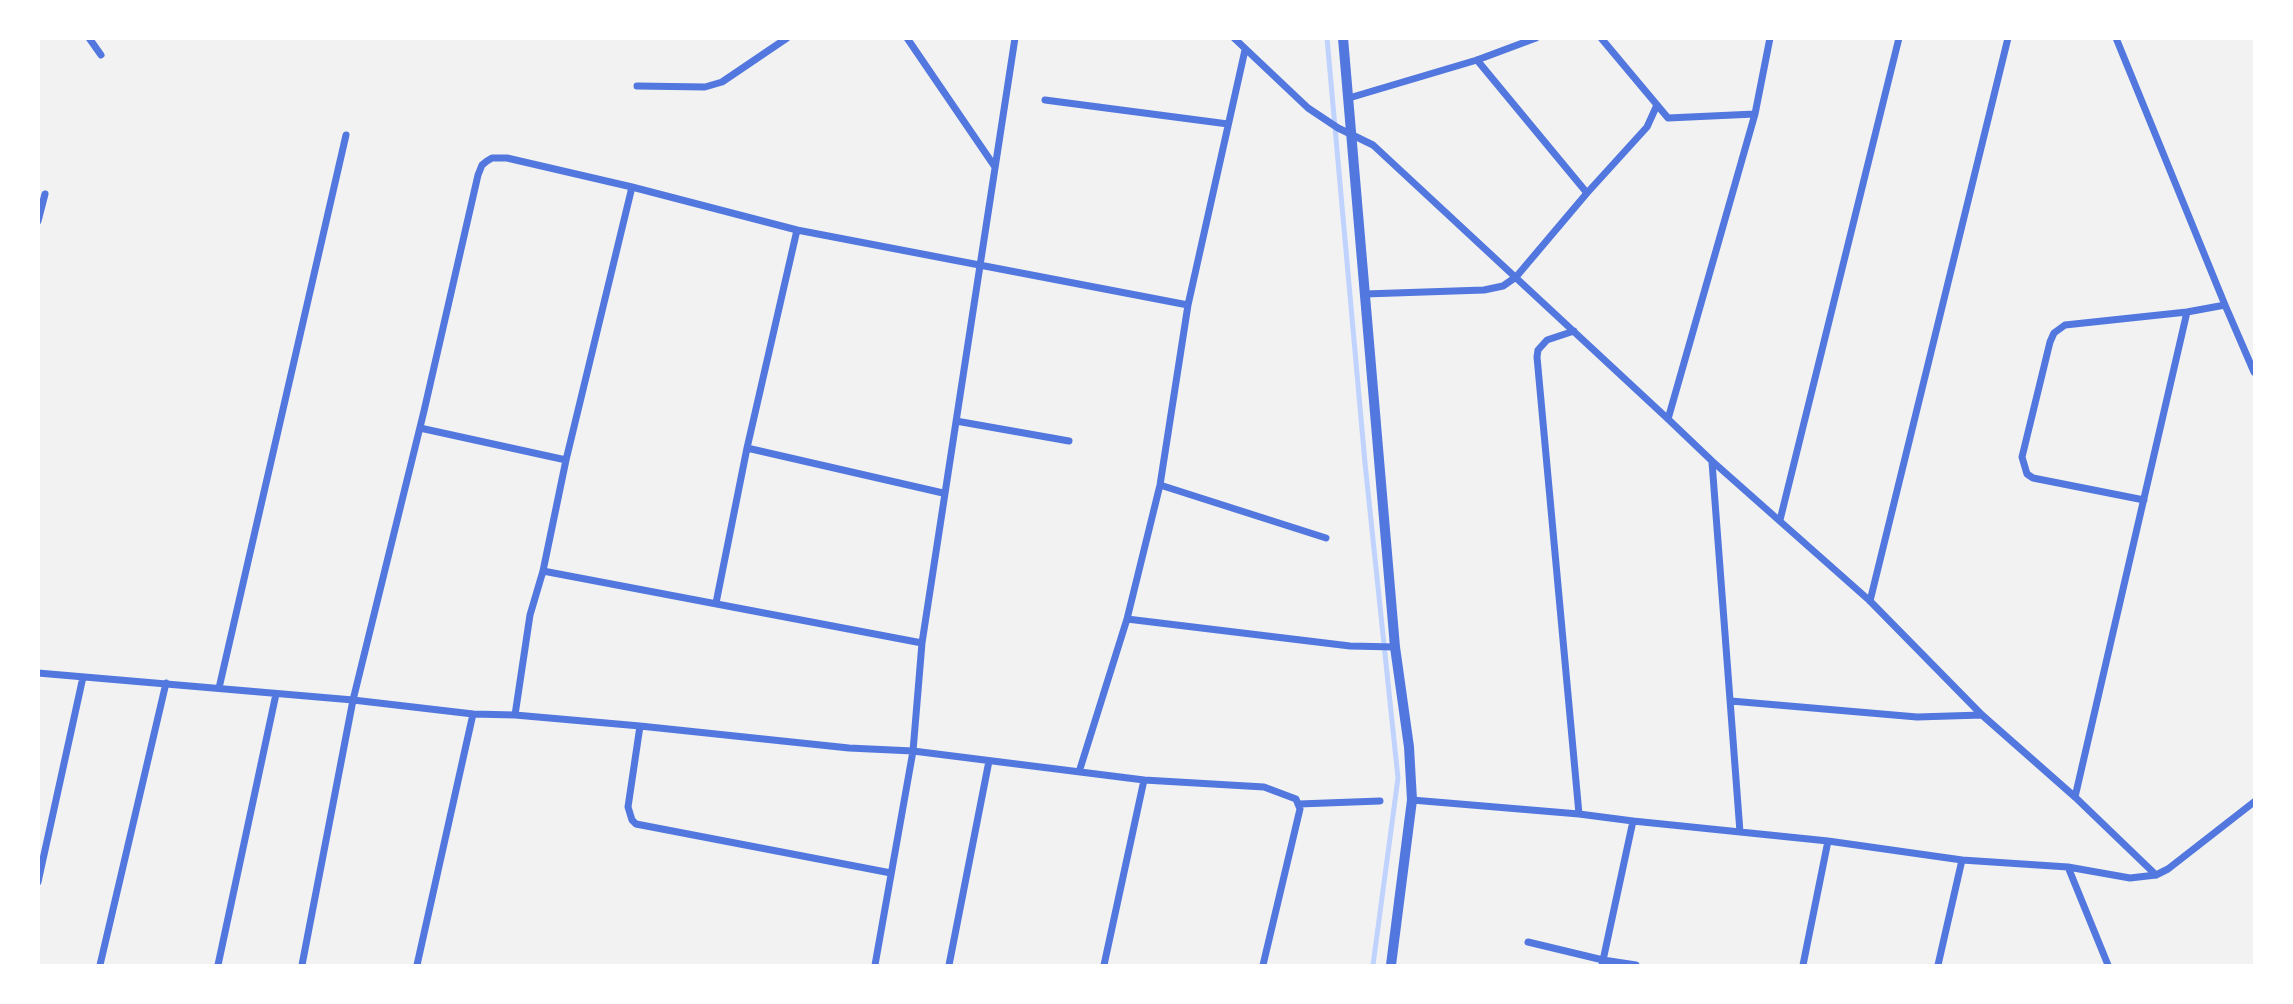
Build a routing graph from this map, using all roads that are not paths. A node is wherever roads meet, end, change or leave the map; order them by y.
1 (89, 38) edge
2 (787, 38) edge
3 (907, 38) edge
4 (1015, 38) edge
5 (1234, 38) edge
6 (1343, 38) edge
7 (1536, 38) edge
8 (1601, 38) edge
9 (1770, 38) edge
10 (1899, 38) edge
11 (2008, 38) edge
12 (2116, 38) edge
13 (1245, 50) junction
14 (102, 55) dead end
15 (1477, 60) junction
16 (637, 86) dead end
17 (1349, 98) junction
18 (1045, 100) dead end
19 (1657, 105) junction
20 (1755, 114) junction
21 (1228, 124) junction
22 (1352, 134) junction
23 (346, 135) dead end
24 (995, 167) junction
25 (632, 187) junction
26 (1587, 192) junction
27 (45, 194) dead end
28 (38, 221) edge
29 (797, 230) junction
30 (980, 267) junction
31 (1516, 277) junction
32 (1365, 294) junction
33 (1188, 305) junction
34 (2225, 305) junction
35 (2187, 312) junction
36 (1574, 331) junction
37 (2255, 372) edge
38 (1668, 419) junction
39 (956, 421) junction
40 (420, 428) junction
41 (1069, 441) dead end
42 (747, 448) junction
43 (566, 460) junction
44 (1712, 461) junction
45 (1160, 485) junction
46 (943, 493) junction
47 (2144, 500) junction
48 (1780, 520) junction
49 (1326, 537) dead end
50 (542, 571) junction
51 (1870, 601) junction
52 (716, 603) junction
53 (1126, 620) junction
54 (922, 643) junction
55 (1391, 647) junction
56 (38, 673) edge
57 (83, 677) junction
58 (166, 683) junction
59 (219, 688) junction
60 (276, 694) junction
61 (353, 700) junction
62 (1731, 702) junction
63 (473, 714) junction
64 (1982, 715) junction
65 (514, 716) junction
66 (640, 726) junction
67 (913, 751) junction
68 (989, 761) junction
69 (1079, 772) junction
70 (1144, 779) junction
71 (2075, 797) junction
72 (1412, 800) junction
73 (1380, 801) dead end
74 (2255, 802) edge
75 (1299, 804) junction
76 (1579, 814) junction
77 (1633, 821) junction
78 (1740, 832) junction
79 (1828, 841) junction
80 (1962, 860) junction
81 (2068, 867) junction
82 (891, 873) junction
83 (2156, 875) junction
84 (38, 882) edge
85 (1528, 942) dead end
86 (1602, 963) edge
87 (100, 965) edge
88 (218, 965) edge
89 (302, 965) edge
90 (417, 965) edge
91 (875, 965) edge
92 (949, 965) edge
93 (1104, 965) edge
94 (1264, 965) edge
95 (1391, 965) edge
96 (1636, 965) edge
97 (1803, 965) edge
98 (1938, 965) edge
99 (2108, 965) edge

1 - 14 street
2 - 16 street
3 - 24 street
4 - 24 street
5 - 13 street
6 - 17 street
7 - 15 street
8 - 19 street
9 - 20 street
10 - 48 street
11 - 51 street
12 - 34 street
13 - 21 street
13 - 22 street
15 - 17 street
15 - 26 street
17 - 22 street
18 - 21 street
19 - 20 street
19 - 26 street
20 - 38 street
21 - 33 street
22 - 31 street
22 - 32 street
23 - 59 street
24 - 30 street
25 - 29 street
25 - 40 street
25 - 43 street
26 - 31 street
27 - 28 street
29 - 30 street
29 - 42 street
30 - 33 street
30 - 39 street
31 - 32 street
31 - 36 street
32 - 55 street
33 - 45 street
34 - 35 street
34 - 37 street
35 - 47 street
35 - 47 street
36 - 38 street
36 - 76 street
38 - 44 street
39 - 41 street
39 - 46 street
40 - 43 street
40 - 61 street
42 - 46 street
42 - 52 street
43 - 50 street
44 - 48 street
44 - 62 street
45 - 49 street
45 - 53 street
46 - 54 street
47 - 71 street
48 - 51 street
50 - 52 street
50 - 65 street
51 - 64 street
52 - 54 street
53 - 55 street
53 - 69 street
54 - 67 street
55 - 72 street
56 - 57 street
57 - 58 street
57 - 84 street
58 - 59 street
58 - 87 street
59 - 60 street
60 - 61 street
60 - 88 street
61 - 63 street
61 - 89 street
62 - 64 street
62 - 78 street
63 - 65 street
63 - 90 street
64 - 71 street
65 - 66 street
66 - 67 street
66 - 82 street
67 - 68 street
67 - 82 street
68 - 69 street
68 - 92 street
69 - 70 street
70 - 75 street
70 - 93 street
71 - 83 street
72 - 76 street
72 - 95 street
73 - 75 street
74 - 83 street
75 - 94 street
76 - 77 street
77 - 78 street
77 - 86 street
78 - 79 street
79 - 80 street
79 - 97 street
80 - 81 street
80 - 98 street
81 - 83 street
81 - 99 street
82 - 91 street
85 - 86 street
86 - 96 street

